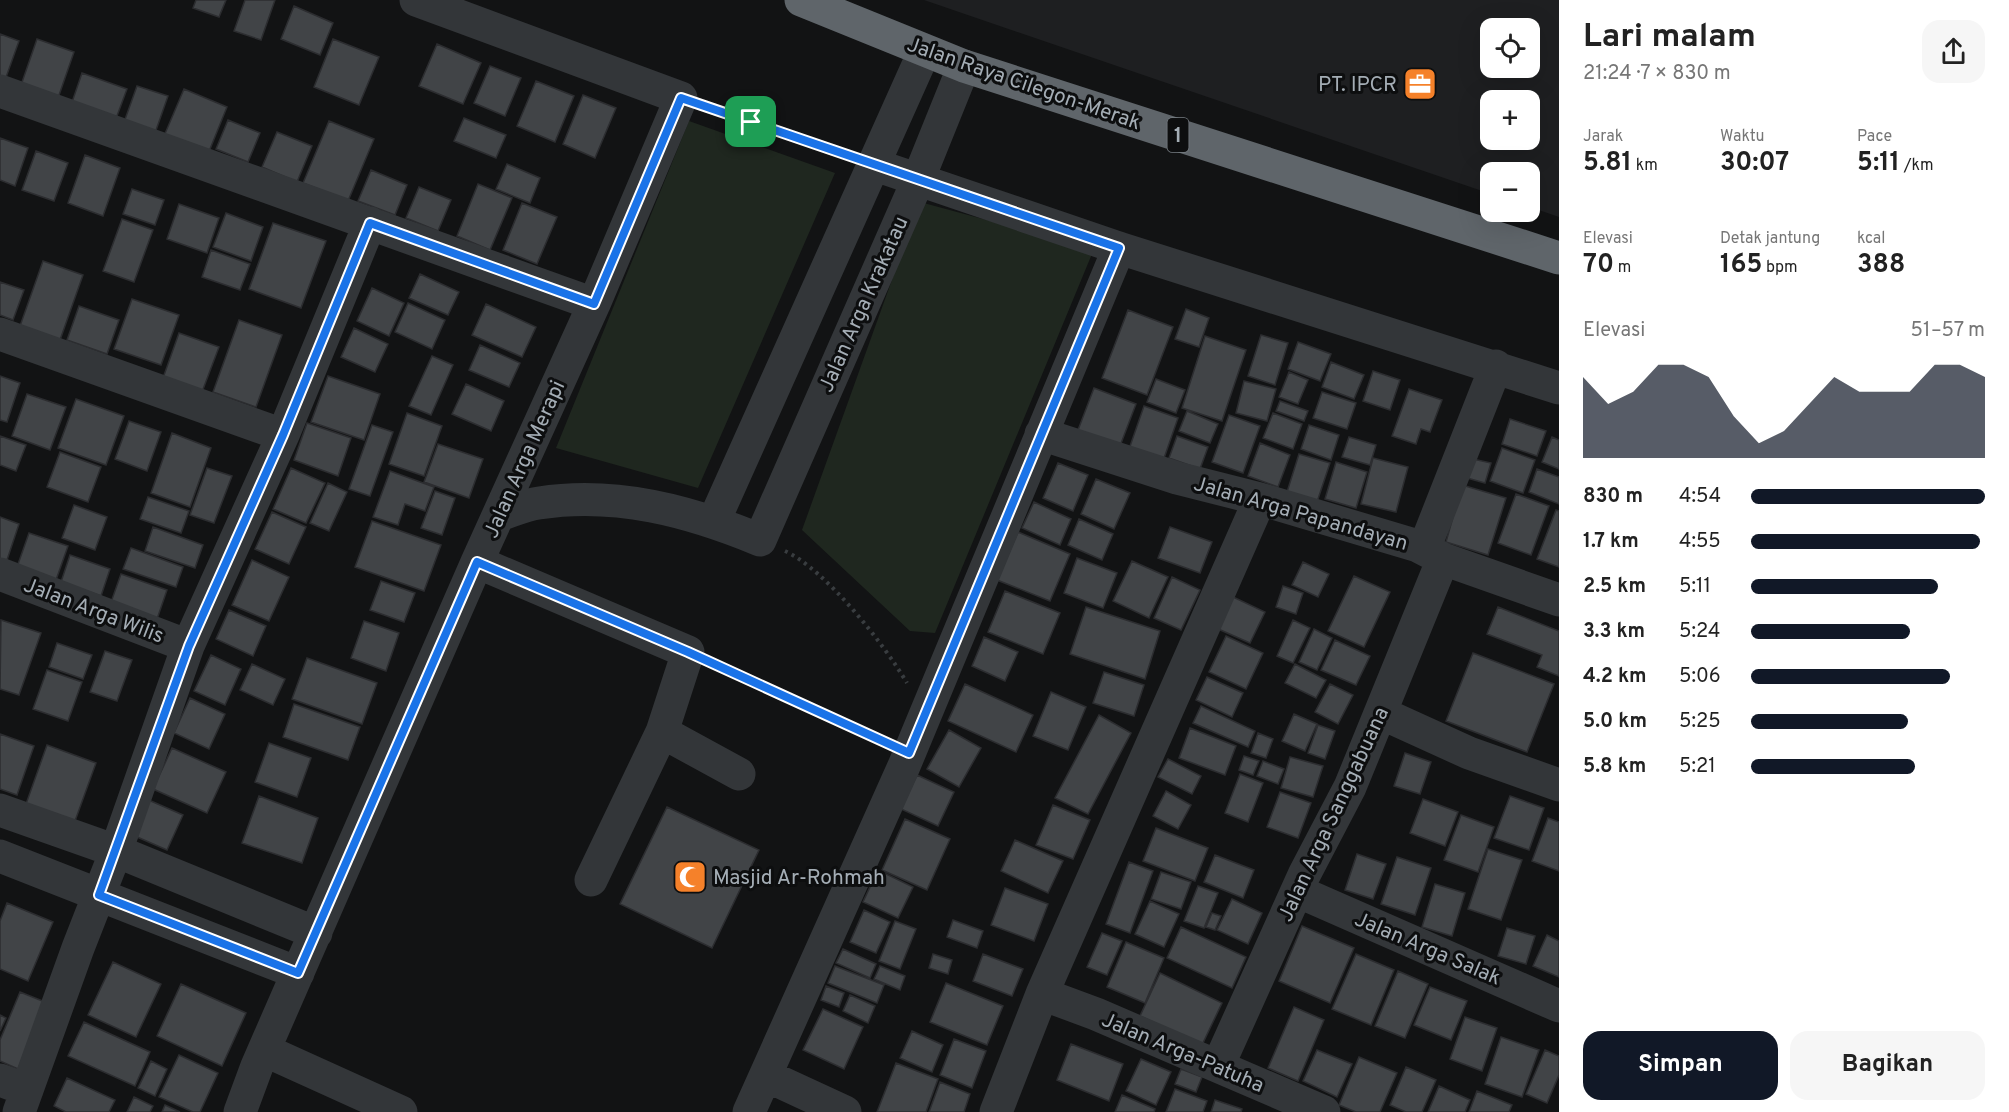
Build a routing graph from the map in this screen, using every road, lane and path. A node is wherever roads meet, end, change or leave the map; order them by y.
1 (416, 0) edge
2 (801, 0) edge
3 (924, 52) junction
4 (964, 66) junction
5 (0, 91) edge
6 (681, 98) junction
7 (875, 165) junction
8 (918, 180) junction
9 (370, 223) junction
10 (1119, 248) junction
11 (1559, 258) edge
12 (594, 304) junction
13 (0, 334) edge
14 (1496, 366) junction
15 (1559, 388) edge
16 (1041, 434) junction
17 (283, 435) junction
18 (1260, 499) junction
19 (499, 515) junction
20 (714, 521) junction
21 (760, 540) junction
22 (1433, 554) junction
23 (477, 562) junction
24 (0, 574) edge
25 (1559, 600) edge
26 (189, 646) junction
27 (688, 652) junction
28 (926, 713) junction
29 (1381, 713) junction
30 (662, 732) junction
31 (909, 753) junction
32 (739, 774) dead end
33 (1557, 777) edge
34 (0, 810) edge
35 (116, 851) junction
36 (0, 856) edge
37 (591, 880) dead end
38 (1297, 891) junction
39 (99, 895) junction
40 (316, 933) junction
41 (298, 973) junction
42 (1042, 994) junction
43 (1559, 1006) edge
44 (264, 1050) junction
45 (1218, 1066) junction
46 (767, 1076) junction
47 (15, 1094) edge
48 (240, 1112) edge
49 (400, 1112) edge
50 (749, 1112) edge
51 (845, 1112) edge
52 (996, 1112) edge
53 (1324, 1112) edge

1 - 6 street
2 - 3 highway, Jalan Raya Cilegon-Merak / 1
3 - 4 highway, Jalan Raya Cilegon-Merak / 1
3 - 7 street
4 - 8 street, Jalan Arga Krakatau
4 - 11 highway, Jalan Raya Cilegon-Merak / 1
5 - 9 street
6 - 7 path
6 - 12 street, Jalan Arga Merapi
7 - 8 street
7 - 20 street
8 - 10 street
8 - 21 street, Jalan Arga Krakatau
9 - 12 street
9 - 17 street
10 - 14 street
10 - 16 street
12 - 19 street, Jalan Arga Merapi
13 - 17 street
14 - 15 street
14 - 22 street, Jalan Arga Sanggabuana
16 - 18 street, Jalan Arga Papandayan
16 - 28 street
17 - 26 street
18 - 22 street, Jalan Arga Papandayan
18 - 42 street
19 - 20 street
19 - 23 street, Jalan Arga Merapi
20 - 21 street
21 - 28 path
22 - 25 street, Jalan Arga Papandayan
22 - 29 street, Jalan Arga Sanggabuana
23 - 27 street
23 - 40 street, Jalan Arga Merapi
24 - 26 street, Jalan Arga Wilis
26 - 35 street
27 - 30 street
27 - 31 path
28 - 31 street
29 - 33 street
29 - 38 street, Jalan Arga Sanggabuana
30 - 32 street
30 - 37 street
31 - 46 street
34 - 35 street
35 - 39 street
35 - 40 street
36 - 39 street
38 - 43 street, Jalan Arga Salak
38 - 45 street, Jalan Arga Sanggabuana
39 - 41 street
39 - 47 street
40 - 41 street, Jalan Arga Merapi
41 - 44 street, Jalan Arga Merapi
42 - 45 street, Jalan Arga-Patuha
42 - 52 street
44 - 48 street, Jalan Arga Merapi
44 - 49 street
45 - 53 street, Jalan Arga-Patuha
46 - 50 street
46 - 51 street

